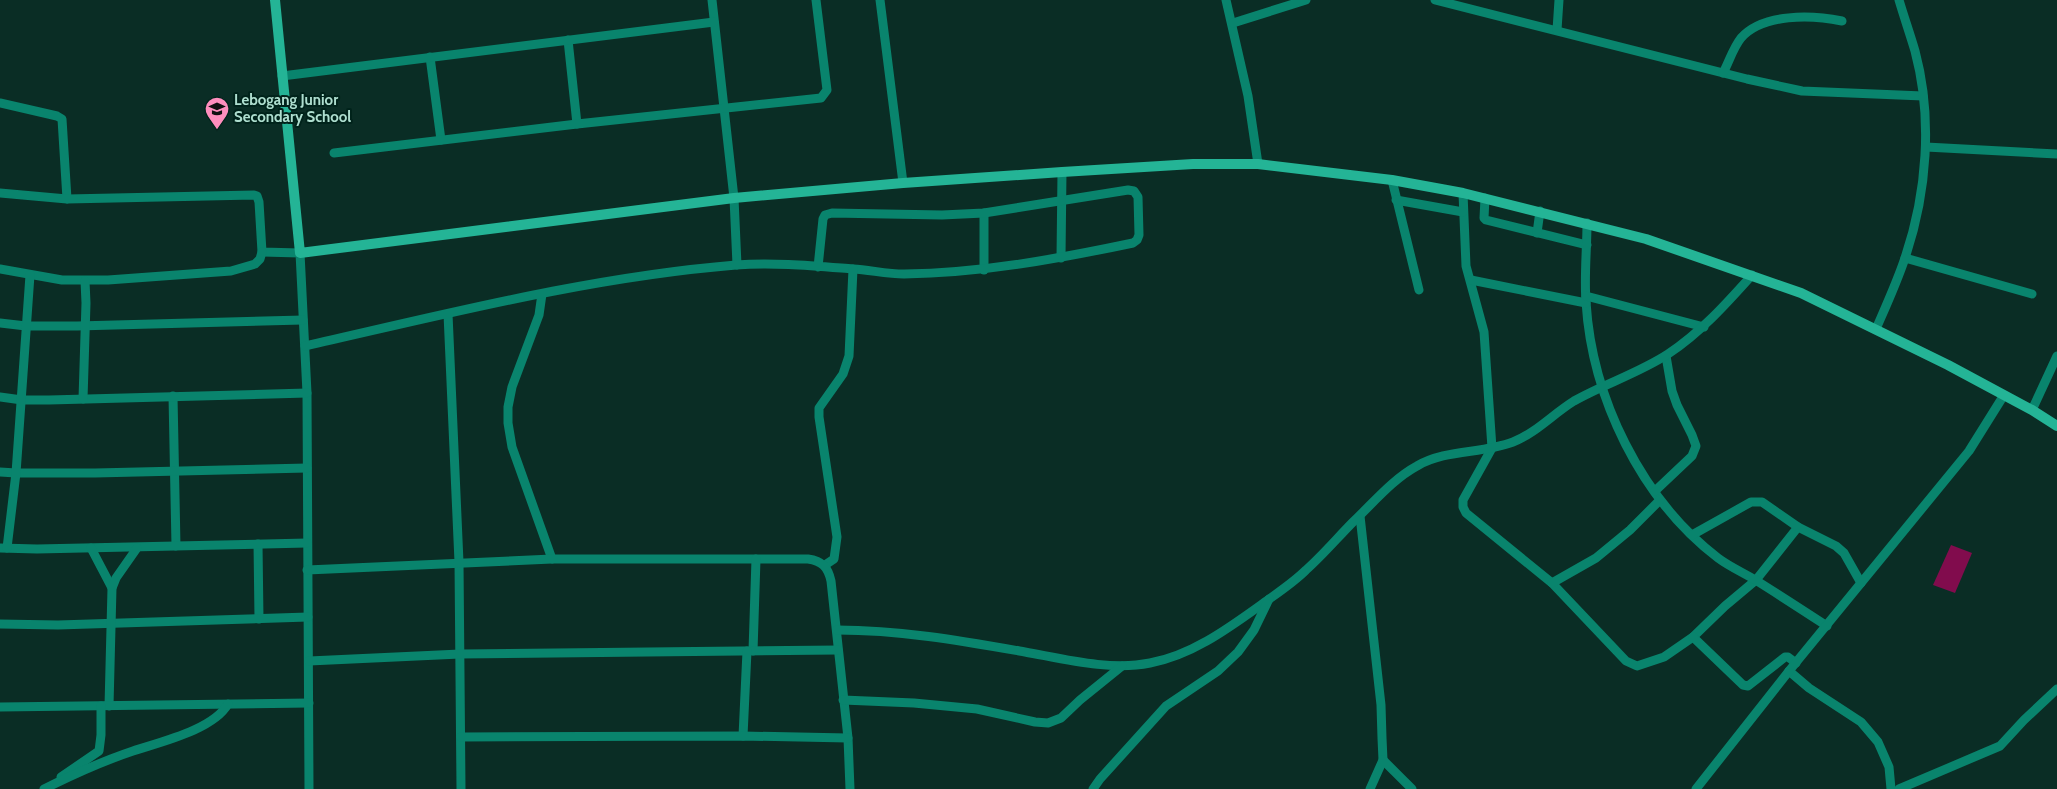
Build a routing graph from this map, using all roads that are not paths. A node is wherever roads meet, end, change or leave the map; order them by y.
1 (275, 0) edge
2 (712, 0) edge
3 (816, 0) edge
4 (880, 0) edge
5 (1226, 0) edge
6 (1306, 0) edge
7 (1435, 0) edge
8 (1559, 0) edge
9 (1899, 0) edge
10 (1842, 21) dead end
11 (714, 22) junction
12 (1233, 23) junction
13 (1557, 30) junction
14 (568, 40) junction
15 (430, 57) junction
16 (1723, 73) junction
17 (282, 76) junction
18 (1923, 96) junction
19 (0, 102) edge
20 (725, 108) junction
21 (577, 124) junction
22 (441, 140) junction
23 (1926, 147) junction
24 (334, 153) dead end
25 (2057, 154) edge
26 (1258, 164) junction
27 (1062, 172) junction
28 (1392, 180) junction
29 (903, 183) junction
30 (0, 193) edge
31 (1463, 193) junction
32 (734, 198) junction
33 (1485, 198) junction
34 (67, 199) junction
35 (1061, 200) junction
36 (1396, 200) junction
37 (1463, 212) junction
38 (1540, 212) junction
39 (984, 213) junction
40 (1587, 223) junction
41 (1536, 233) junction
42 (1587, 245) junction
43 (262, 252) junction
44 (300, 253) junction
45 (1061, 258) junction
46 (1906, 258) junction
47 (737, 265) junction
48 (818, 267) junction
49 (0, 269) edge
50 (853, 269) junction
51 (984, 270) junction
52 (30, 275) junction
53 (1752, 275) junction
54 (1471, 280) junction
55 (85, 281) junction
56 (1419, 290) dead end
57 (542, 294) junction
58 (2032, 294) dead end
59 (1586, 300) junction
60 (448, 314) junction
61 (304, 320) junction
62 (0, 323) edge
63 (26, 326) junction
64 (85, 326) junction
65 (1704, 327) junction
66 (1876, 329) junction
67 (305, 346) junction
68 (1666, 356) junction
69 (2057, 356) edge
70 (1602, 387) junction
71 (307, 393) junction
72 (2004, 395) junction
73 (172, 396) junction
74 (0, 397) edge
75 (83, 399) junction
76 (22, 400) junction
77 (2032, 410) junction
78 (2057, 426) edge
79 (1492, 448) junction
80 (307, 468) junction
81 (173, 471) junction
82 (0, 472) edge
83 (16, 473) junction
84 (1655, 491) junction
85 (1660, 500) junction
86 (1360, 516) junction
87 (1798, 527) junction
88 (1692, 535) junction
89 (258, 544) junction
90 (307, 544) junction
91 (176, 546) junction
92 (3, 548) edge
93 (91, 548) junction
94 (137, 548) junction
95 (552, 559) junction
96 (756, 559) junction
97 (459, 562) junction
98 (825, 566) junction
99 (307, 570) junction
100 (1756, 580) junction
101 (1552, 583) junction
102 (1861, 583) junction
103 (112, 588) junction
104 (1269, 598) junction
105 (308, 617) junction
106 (258, 618) junction
107 (111, 623) junction
108 (0, 624) edge
109 (1827, 626) junction
110 (837, 630) junction
111 (1693, 637) junction
112 (838, 650) junction
113 (750, 651) junction
114 (460, 654) junction
115 (309, 661) junction
116 (1796, 663) junction
117 (1122, 666) junction
118 (1789, 671) junction
119 (2057, 689) edge
120 (843, 700) junction
121 (309, 703) junction
122 (228, 704) junction
123 (105, 706) junction
124 (0, 707) edge
125 (743, 736) junction
126 (461, 737) junction
127 (848, 738) junction
128 (1383, 760) junction
129 (58, 782) junction
130 (44, 789) edge
131 (309, 789) edge
132 (461, 789) edge
133 (850, 789) edge
134 (1093, 789) edge
135 (1370, 789) edge
136 (1412, 789) edge
137 (1696, 789) edge
138 (1891, 789) edge
139 (1899, 789) edge

1 - 17 street
2 - 11 street
3 - 20 street
4 - 29 street
5 - 12 street
6 - 12 street
7 - 13 street
8 - 13 street
9 - 18 street
10 - 16 street
11 - 14 street
11 - 20 street
12 - 26 street
13 - 16 street
14 - 15 street
14 - 21 street
15 - 17 street
15 - 22 street
16 - 18 street
17 - 44 street
18 - 23 street
19 - 34 street
20 - 21 street
20 - 32 street
21 - 22 street
22 - 24 street
23 - 25 street
23 - 46 street
26 - 27 street
26 - 28 street
27 - 29 street
27 - 35 street
28 - 31 street
28 - 36 street
29 - 32 street
30 - 34 street
31 - 33 street
31 - 37 street
32 - 44 street
32 - 47 street
33 - 38 street
33 - 41 street
34 - 43 street
35 - 39 street
35 - 45 street
35 - 45 street
36 - 37 street
36 - 56 street
37 - 54 street
38 - 40 street
38 - 41 street
39 - 48 street
39 - 51 street
40 - 42 street
40 - 53 street
41 - 42 street
42 - 59 street
43 - 44 street
43 - 55 street
44 - 61 street
45 - 51 street
46 - 58 street
46 - 66 street
47 - 48 street
47 - 57 street
48 - 50 street
49 - 52 street
50 - 51 street
50 - 98 street
52 - 55 street
52 - 63 street
53 - 65 street
53 - 66 street
54 - 59 street
54 - 79 street
55 - 64 street
57 - 60 street
57 - 95 street
59 - 65 street
59 - 70 street
60 - 67 street
60 - 97 street
61 - 64 street
61 - 67 street
62 - 63 street
63 - 64 street
63 - 76 street
64 - 75 street
65 - 68 street
66 - 72 street
67 - 71 street
68 - 70 street
68 - 84 street
69 - 77 street
70 - 79 street
70 - 84 street
71 - 73 street
71 - 80 street
72 - 77 street
72 - 102 street
73 - 75 street
73 - 81 street
74 - 76 street
75 - 76 street
76 - 83 street
77 - 78 street
79 - 86 street
79 - 101 street
80 - 81 street
80 - 90 street
81 - 83 street
81 - 91 street
82 - 83 street
83 - 92 street
84 - 85 street
85 - 88 street
85 - 101 street
86 - 104 street
86 - 128 street
87 - 88 street
87 - 100 street
87 - 102 street
88 - 100 street
89 - 90 street
89 - 91 street
89 - 106 street
90 - 99 street
91 - 94 street
92 - 93 street
93 - 94 street
93 - 103 street
94 - 103 street
95 - 96 street
95 - 97 street
96 - 98 street
96 - 113 street
97 - 99 street
97 - 114 street
98 - 110 street
99 - 105 street
100 - 109 street
100 - 111 street
101 - 111 street
102 - 109 street
103 - 107 street
104 - 117 street
104 - 134 street
105 - 106 street
105 - 115 street
106 - 107 street
107 - 108 street
107 - 123 street
109 - 116 street
110 - 112 street
110 - 117 street
111 - 116 street
112 - 113 street
112 - 120 street
113 - 114 street
113 - 125 street
114 - 115 street
114 - 126 street
115 - 121 street
116 - 118 street
117 - 120 street
118 - 137 street
118 - 138 street
119 - 139 street
120 - 127 street
121 - 122 street
121 - 131 street
122 - 123 street
122 - 129 street
123 - 124 street
123 - 129 street
125 - 126 street
125 - 127 street
126 - 132 street
127 - 133 street
128 - 135 street
128 - 136 street
129 - 130 street

